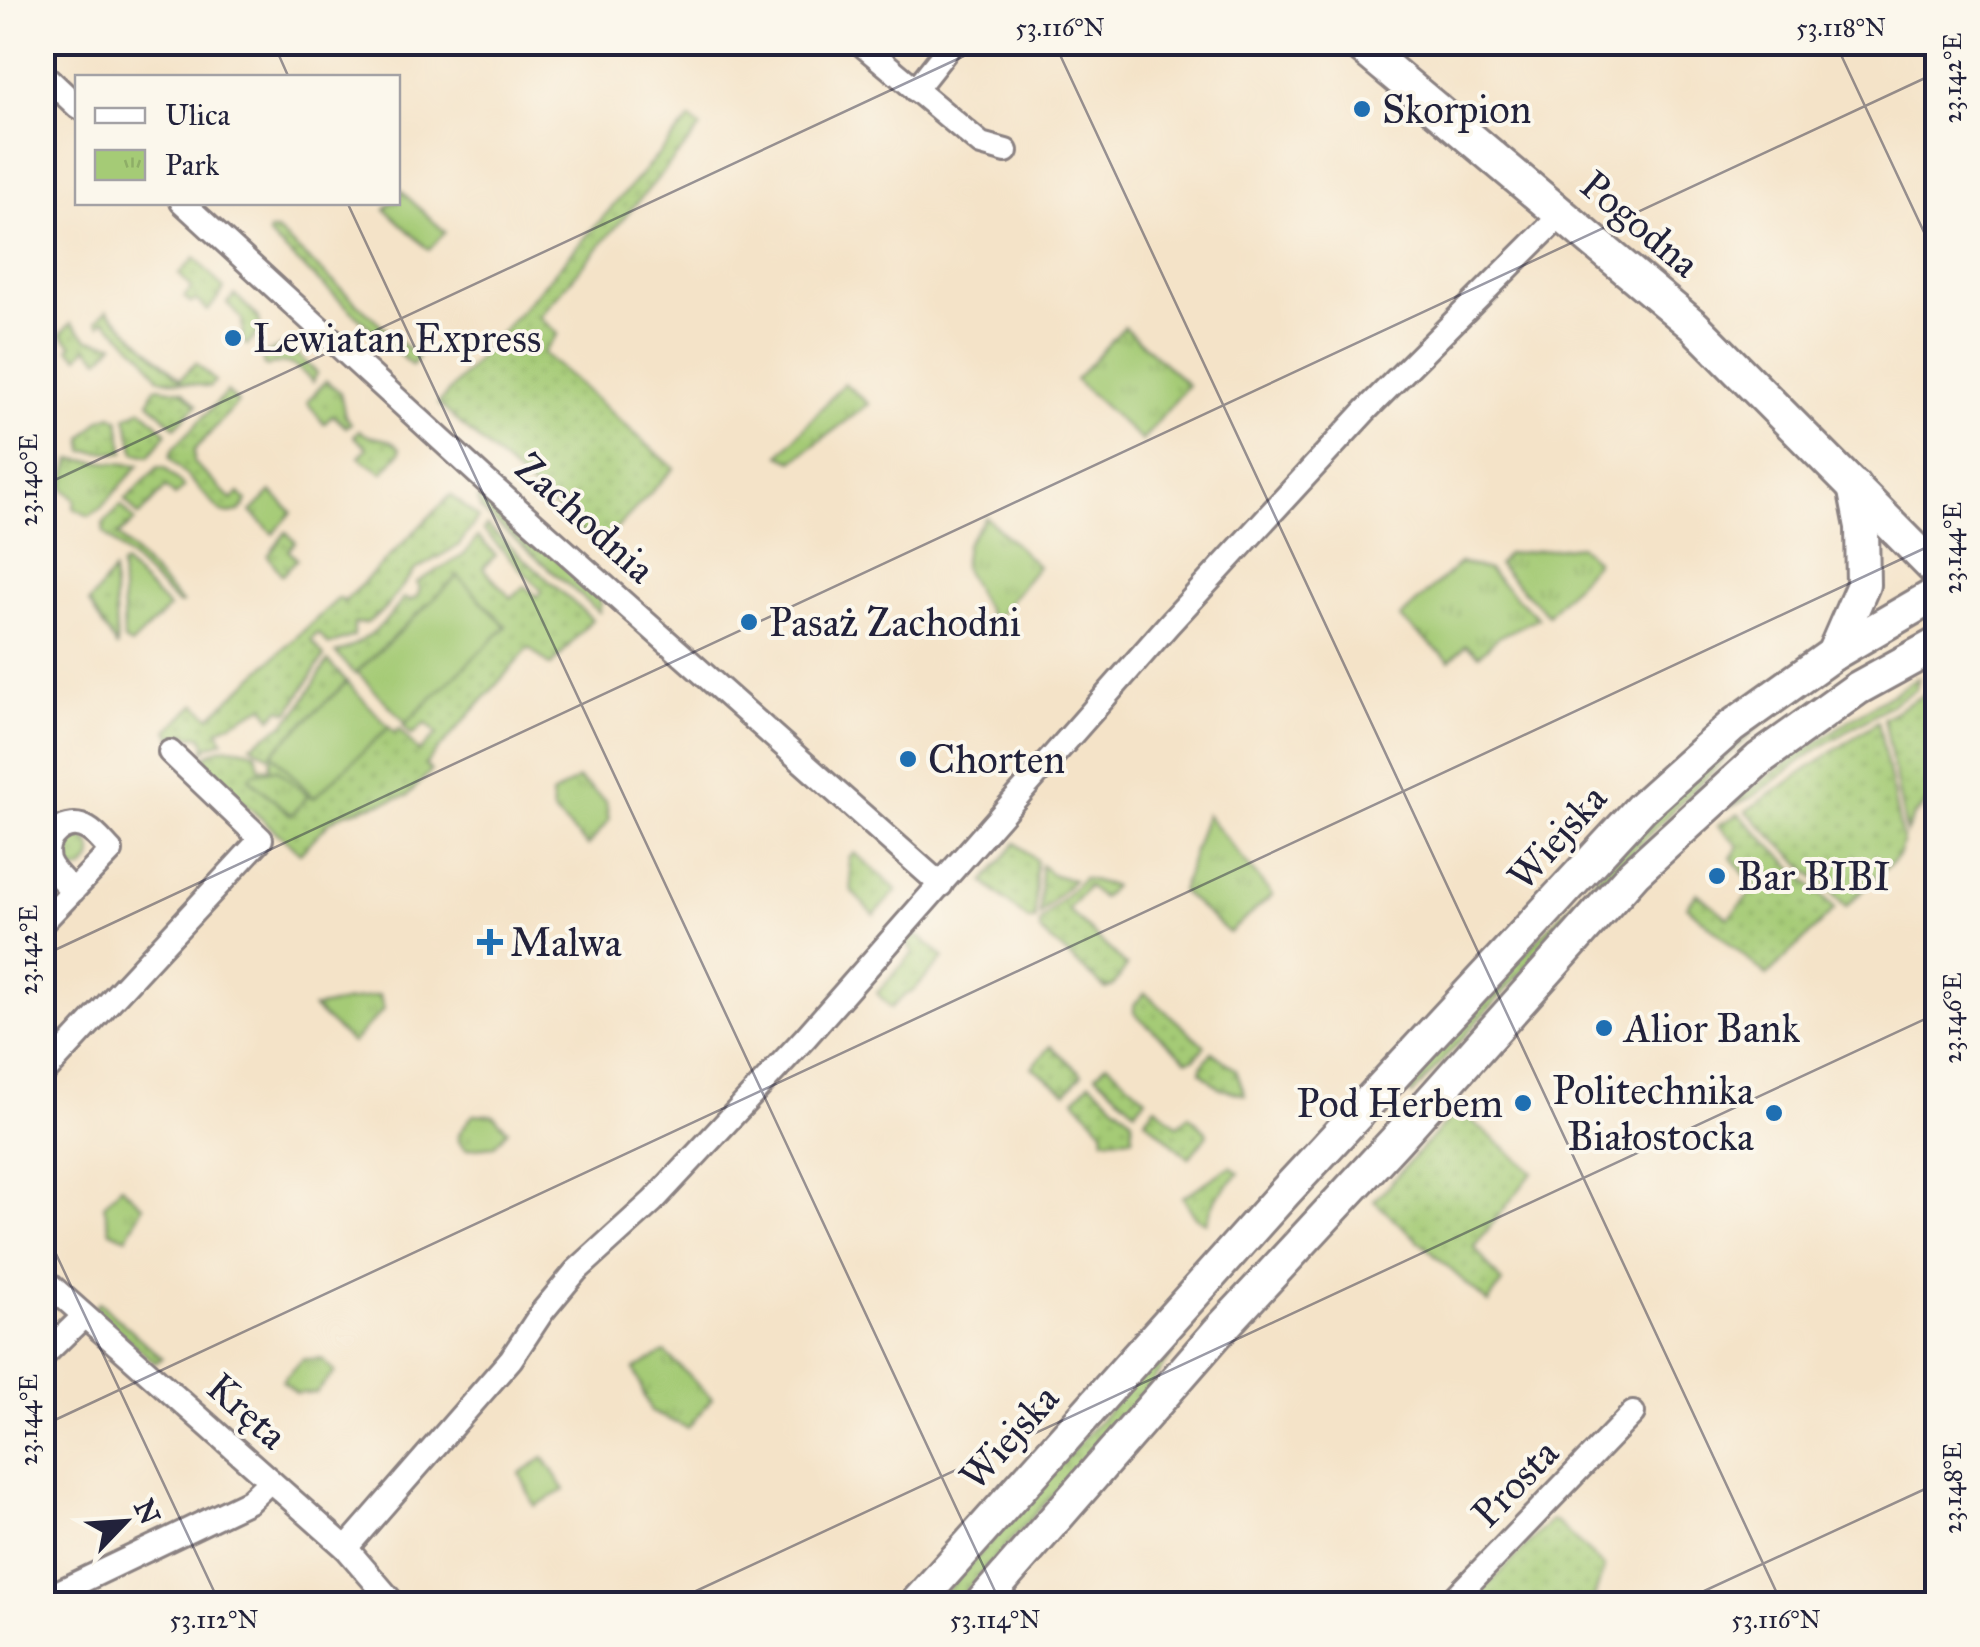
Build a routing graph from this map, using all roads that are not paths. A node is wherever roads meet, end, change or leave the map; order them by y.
1 (859, 42) edge
2 (953, 42) edge
3 (1356, 42) edge
4 (42, 74) edge
5 (915, 90) junction
6 (75, 103) edge
7 (1006, 151) dead end
8 (185, 205) edge
9 (1562, 213) junction
10 (1854, 486) junction
11 (1938, 572) edge
12 (1938, 594) edge
13 (1938, 644) edge
14 (1833, 654) junction
15 (170, 752) dead end
16 (941, 886) junction
17 (73, 891) dead end
18 (42, 923) edge
19 (42, 1074) edge
20 (1360, 1112) junction
21 (1397, 1139) junction
22 (1286, 1192) junction
23 (1318, 1222) junction
24 (42, 1278) edge
25 (84, 1316) junction
26 (42, 1356) edge
27 (1634, 1412) dead end
28 (270, 1482) junction
29 (346, 1548) junction
30 (42, 1600) edge
31 (394, 1604) edge
32 (916, 1604) edge
33 (980, 1604) edge
34 (1450, 1604) edge

1 - 5 street
2 - 5 street
3 - 9 main road, Pogodna
4 - 6 street
5 - 7 street
8 - 16 street, Zachodnia
9 - 10 main road, Pogodna
9 - 16 street
10 - 11 main road, Pogodna
10 - 14 main road
12 - 14 main road, Wiejska
13 - 21 main road, Wiejska
14 - 20 main road, Wiejska
15 - 19 street
16 - 29 street
17 - 18 street
20 - 21 main road
20 - 22 main road, Wiejska
21 - 23 main road, Wiejska
22 - 23 main road
22 - 32 main road, Wiejska
23 - 33 main road, Wiejska
24 - 25 street, Kręta
25 - 26 street
25 - 28 street, Kręta
27 - 34 street, Prosta
28 - 29 street, Kręta
28 - 30 street
29 - 31 street, Kręta

